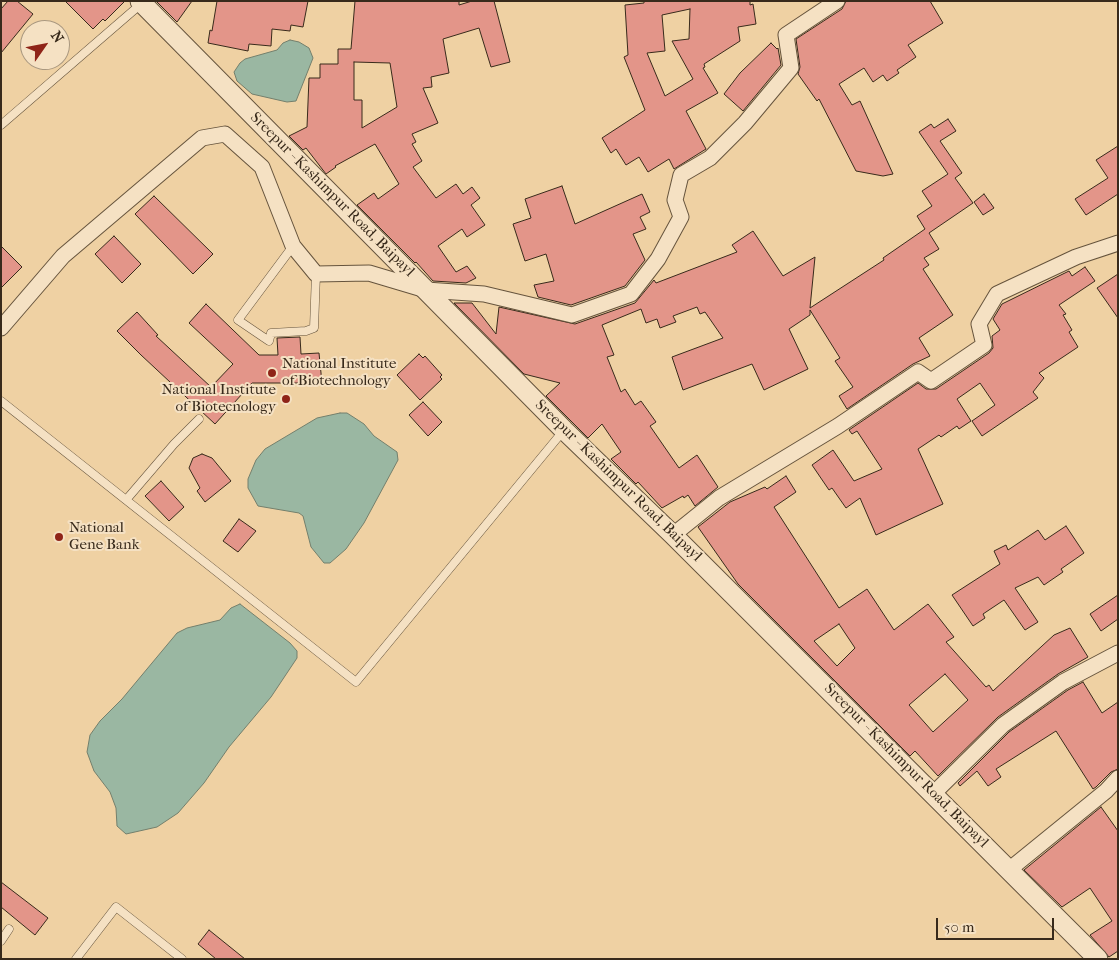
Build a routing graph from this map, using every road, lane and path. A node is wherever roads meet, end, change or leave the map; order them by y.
1 (837, 1) edge
2 (141, 2) edge
3 (1, 125) edge
4 (1118, 243) edge
5 (292, 246) junction
6 (316, 274) junction
7 (426, 290) junction
8 (1, 328) edge
9 (1, 401) edge
10 (199, 419) dead end
11 (564, 430) junction
12 (126, 500) junction
13 (673, 535) junction
14 (1118, 653) edge
15 (1118, 778) edge
16 (934, 793) junction
17 (1010, 869) junction
18 (9, 930) dead end
19 (1, 941) edge
20 (76, 959) edge
21 (182, 959) edge
22 (1098, 959) edge

1 - 7 street
2 - 3 lane
2 - 7 street, Sreepur - Kashimpur Road, Baipayl
4 - 13 street
5 - 6 street
5 - 6 lane
5 - 8 street
6 - 7 street
7 - 11 street, Sreepur - Kashimpur Road, Baipayl
9 - 12 lane
10 - 12 lane
11 - 12 lane
11 - 13 street, Sreepur - Kashimpur Road, Baipayl
13 - 16 street, Sreepur - Kashimpur Road, Baipayl
14 - 16 street
15 - 17 street
16 - 17 street, Sreepur - Kashimpur Road, Baipayl
17 - 22 street, Sreepur - Kashimpur Road, Baipayl
18 - 19 lane
20 - 21 lane

